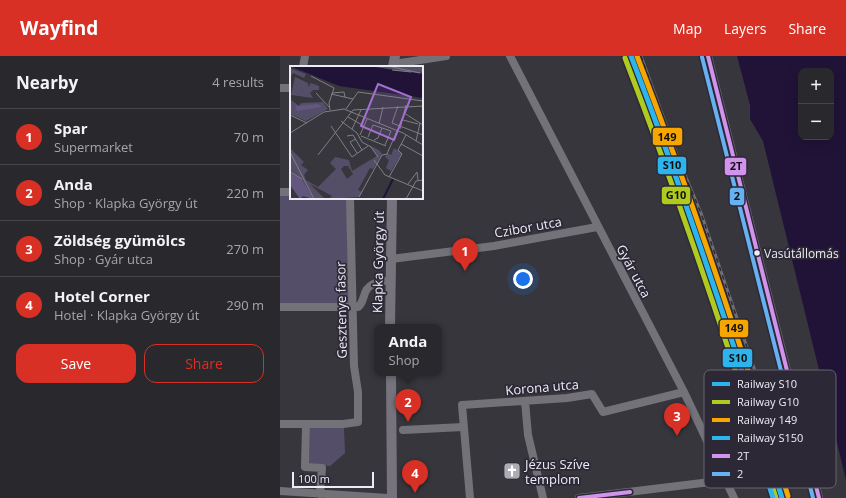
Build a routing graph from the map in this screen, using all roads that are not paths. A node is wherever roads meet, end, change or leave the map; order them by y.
1 (304, 56) edge
2 (446, 56) edge
3 (510, 56) edge
4 (708, 56) edge
5 (394, 62) edge
6 (303, 66) edge
7 (350, 199) edge
8 (392, 199) edge
9 (597, 227) junction
10 (391, 259) junction
11 (390, 280) junction
12 (280, 307) edge
13 (353, 307) junction
14 (390, 324) edge
15 (787, 370) edge
16 (391, 376) edge
17 (684, 392) junction
18 (525, 401) junction
19 (280, 424) edge
20 (306, 424) junction
21 (463, 427) junction
22 (403, 430) dead end
23 (704, 433) edge
24 (704, 484) edge
25 (730, 488) edge
26 (816, 488) edge
27 (280, 491) edge
28 (320, 494) junction
29 (629, 495) edge
30 (388, 498) edge
31 (392, 498) edge
32 (470, 498) edge
33 (543, 498) edge
34 (579, 498) edge
35 (734, 498) edge
36 (819, 498) edge

1 - 6 street
2 - 5 street
3 - 9 street, Gyár utca
4 - 15 street
7 - 13 street, Gesztenye fasor
8 - 10 main road, Klapka György út
9 - 10 street, Czibor utca
9 - 17 street, Gyár utca
10 - 11 main road, Klapka György út
11 - 13 street
11 - 14 main road, Klapka György út
12 - 13 street
13 - 20 street, Gesztenye fasor
16 - 31 main road
17 - 18 street, Korona utca
17 - 23 street, Gyár utca
18 - 21 street, Korona utca
18 - 33 street
19 - 20 street
20 - 28 street
21 - 22 street
21 - 32 street
24 - 29 street
25 - 35 street, Gyár utca
26 - 36 street
27 - 28 street
28 - 30 street
29 - 34 street

